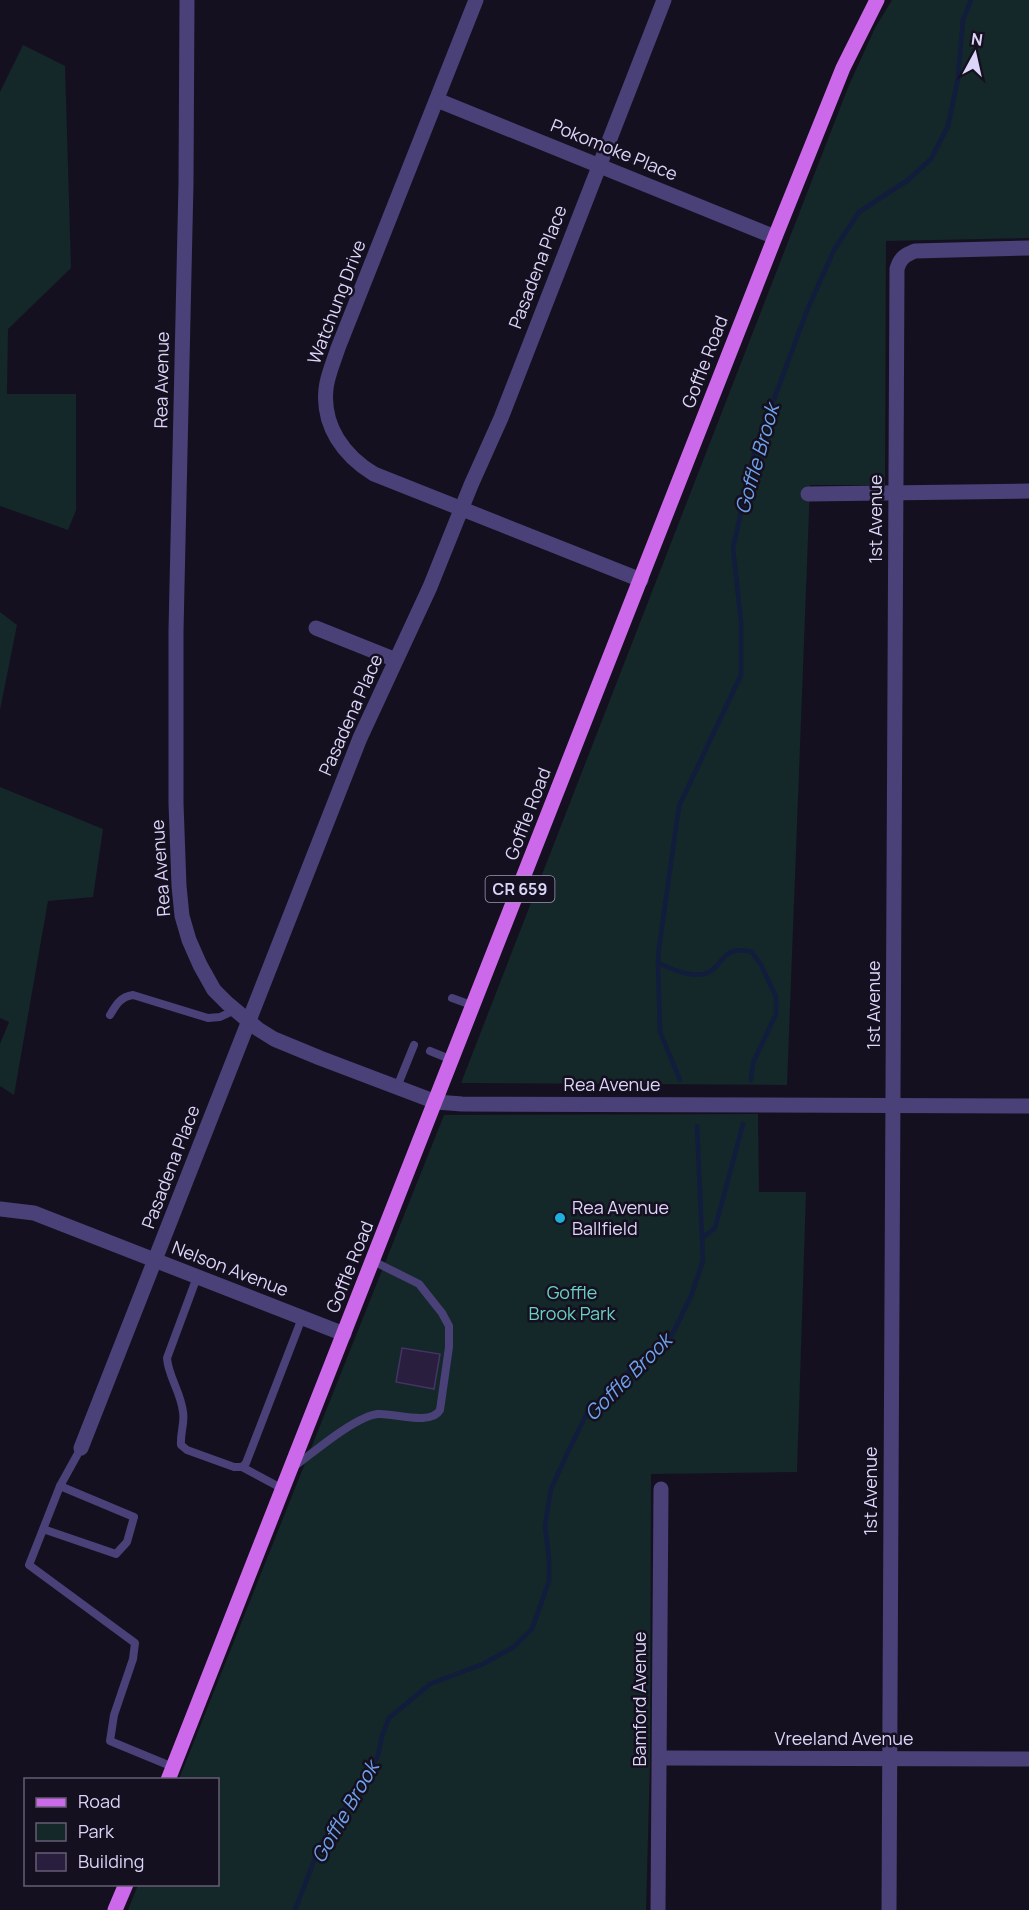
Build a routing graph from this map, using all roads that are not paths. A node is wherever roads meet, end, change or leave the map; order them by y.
1 (188, 0) edge
2 (476, 0) edge
3 (664, 0) edge
4 (877, 0) edge
5 (437, 100) junction
6 (599, 164) junction
7 (775, 237) junction
8 (1029, 248) edge
9 (1029, 491) edge
10 (896, 493) junction
11 (808, 494) dead end
12 (462, 509) junction
13 (640, 580) junction
14 (316, 628) dead end
15 (396, 660) junction
16 (452, 998) dead end
17 (474, 1006) junction
18 (235, 1010) junction
19 (110, 1015) dead end
20 (248, 1021) junction
21 (414, 1045) dead end
22 (430, 1051) dead end
23 (453, 1060) junction
24 (397, 1088) junction
25 (436, 1102) junction
26 (893, 1106) junction
27 (1029, 1107) edge
28 (0, 1209) edge
29 (155, 1260) junction
30 (373, 1261) junction
31 (197, 1277) junction
32 (302, 1318) junction
33 (344, 1334) junction
34 (81, 1448) joint
35 (242, 1467) junction
36 (292, 1468) junction
37 (60, 1486) junction
38 (283, 1489) junction
39 (661, 1489) dead end
40 (43, 1529) junction
41 (660, 1758) junction
42 (890, 1759) junction
43 (1029, 1759) edge
44 (170, 1773) edge
45 (125, 1886) edge
46 (115, 1910) edge
47 (658, 1910) edge
48 (889, 1910) edge

1 - 18 street, Rea Avenue
2 - 5 street, Watchung Drive
3 - 6 street, Pasadena Place
4 - 7 main road, Goffle Road / CR 659
5 - 6 street, Pokomoke Place
5 - 12 street, Watchung Drive
6 - 7 street, Pokomoke Place
6 - 12 street, Pasadena Place
7 - 13 main road, Goffle Road / CR 659
8 - 10 street, 1st Avenue
9 - 10 street
10 - 11 street
10 - 26 street, 1st Avenue
12 - 13 street, Watchung Drive
12 - 15 street, Pasadena Place
13 - 17 main road, Goffle Road / CR 659
14 - 15 street
15 - 20 street, Pasadena Place
16 - 17 lane
17 - 23 main road, Goffle Road / CR 659
18 - 19 lane
18 - 20 street, Rea Avenue
20 - 24 street, Rea Avenue
20 - 29 street, Pasadena Place
21 - 24 lane
22 - 23 lane
23 - 25 main road, Goffle Road / CR 659
24 - 25 street, Rea Avenue
25 - 26 street, Rea Avenue
25 - 30 main road, Goffle Road / CR 659
26 - 27 street, Rea Avenue
26 - 42 street, 1st Avenue
28 - 29 street, Nelson Avenue
29 - 31 street, Nelson Avenue
29 - 34 street, Pasadena Place
30 - 33 main road, Goffle Road / CR 659
30 - 36 lane
31 - 32 street, Nelson Avenue
31 - 35 lane
32 - 33 street, Nelson Avenue
32 - 35 lane
33 - 36 main road, Goffle Road / CR 659
34 - 37 lane
35 - 38 lane
36 - 38 main road, Goffle Road / CR 659
37 - 40 lane
37 - 40 lane
38 - 44 main road, Goffle Road / CR 659
39 - 41 street, Bamford Avenue
40 - 44 lane
41 - 42 street, Vreeland Avenue
41 - 47 street, Bamford Avenue
42 - 43 street, Vreeland Avenue
42 - 48 street, 1st Avenue
45 - 46 main road

